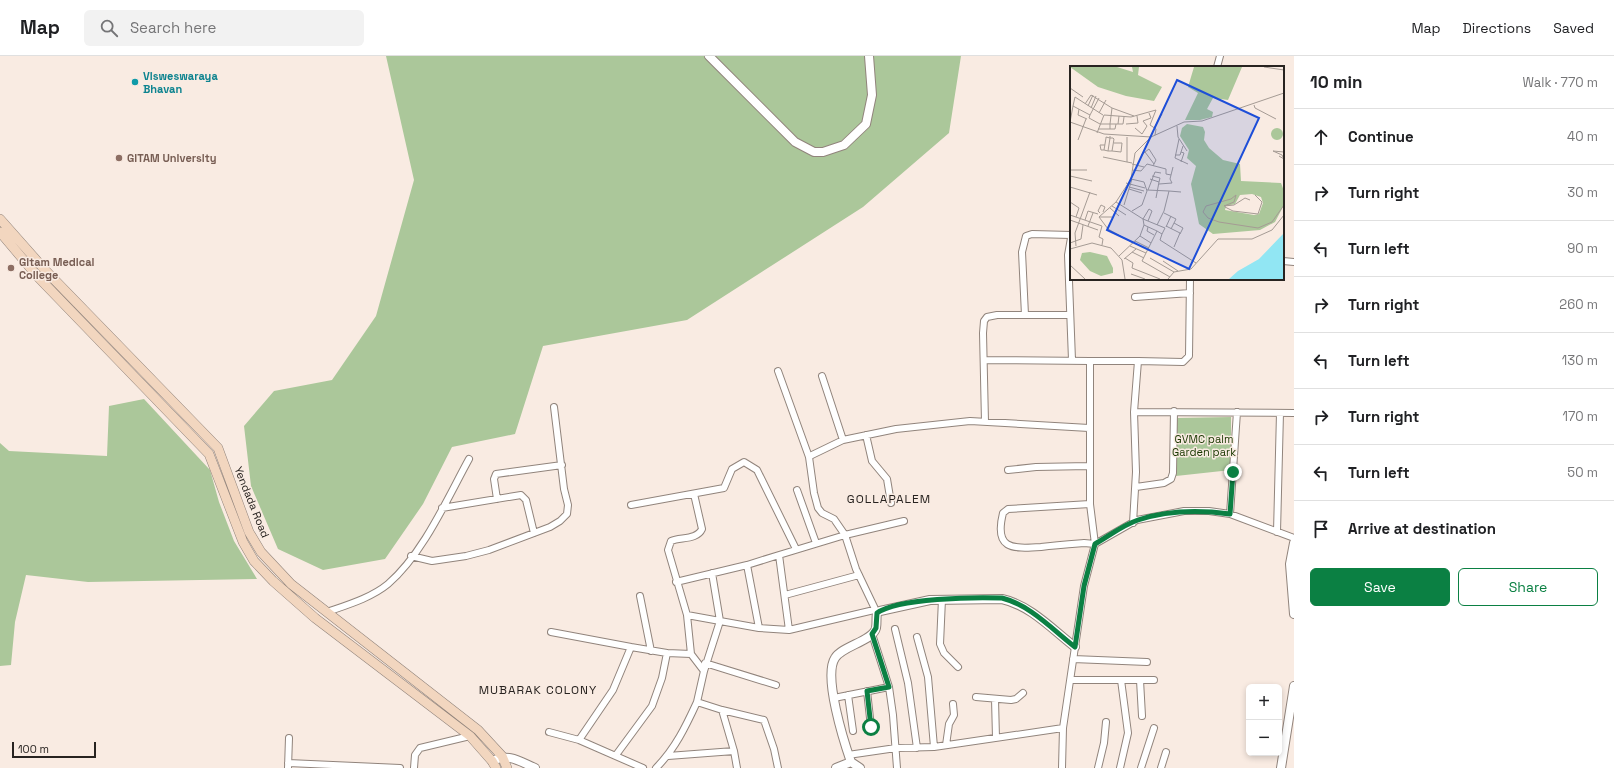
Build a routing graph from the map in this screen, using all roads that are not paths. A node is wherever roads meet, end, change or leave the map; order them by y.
1 (709, 56) edge
2 (870, 56) edge
3 (1220, 56) edge
4 (1217, 66) edge
5 (0, 219) edge
6 (0, 232) edge
7 (1070, 234) edge
8 (1070, 241) edge
9 (1284, 261) edge
10 (1294, 262) edge
11 (1070, 269) edge
12 (1190, 280) edge
13 (1190, 293) junction
14 (1135, 297) dead end
15 (1025, 315) junction
16 (1070, 315) junction
17 (985, 360) junction
18 (1072, 360) junction
19 (1090, 361) junction
20 (1138, 361) junction
21 (778, 371) dead end
22 (822, 376) dead end
23 (554, 408) dead end
24 (1174, 411) junction
25 (1134, 412) junction
26 (1237, 412) junction
27 (1280, 413) junction
28 (1294, 413) edge
29 (985, 422) junction
30 (1089, 428) junction
31 (866, 435) junction
32 (843, 440) junction
33 (809, 457) junction
34 (468, 459) dead end
35 (562, 465) junction
36 (1089, 466) junction
37 (1008, 470) dead end
38 (1136, 487) junction
39 (797, 490) dead end
40 (694, 494) junction
41 (496, 499) junction
42 (891, 503) dead end
43 (1090, 504) junction
44 (631, 505) dead end
45 (442, 508) junction
46 (1230, 514) junction
47 (904, 521) dead end
48 (1133, 523) junction
49 (1277, 532) junction
50 (534, 533) junction
51 (845, 535) junction
52 (1294, 538) edge
53 (816, 543) junction
54 (1294, 543) edge
55 (1095, 544) junction
56 (796, 549) junction
57 (779, 555) junction
58 (411, 556) junction
59 (747, 565) junction
60 (712, 573) junction
61 (859, 575) junction
62 (676, 582) junction
63 (785, 595) junction
64 (640, 596) dead end
65 (942, 599) junction
66 (327, 612) junction
67 (876, 612) junction
68 (1294, 614) edge
69 (687, 615) junction
70 (720, 621) junction
71 (759, 628) junction
72 (894, 629) dead end
73 (788, 630) junction
74 (551, 632) dead end
75 (872, 634) junction
76 (917, 637) dead end
77 (631, 647) junction
78 (1075, 647) junction
79 (651, 650) junction
80 (667, 653) junction
81 (691, 654) junction
82 (1073, 659) junction
83 (1147, 662) dead end
84 (705, 663) junction
85 (958, 667) dead end
86 (704, 671) junction
87 (1071, 680) junction
88 (1121, 680) junction
89 (1140, 680) junction
90 (1154, 680) dead end
91 (776, 685) dead end
92 (1294, 686) edge
93 (889, 687) junction
94 (867, 691) junction
95 (1023, 692) dead end
96 (848, 695) junction
97 (976, 697) dead end
98 (834, 698) junction
99 (995, 699) junction
100 (697, 702) junction
101 (953, 704) dead end
102 (722, 710) junction
103 (1142, 716) dead end
104 (1106, 722) dead end
105 (871, 727) dead end
106 (1063, 728) junction
107 (1154, 728) dead end
108 (852, 731) dead end
109 (549, 732) dead end
110 (470, 736) junction
111 (289, 738) dead end
112 (996, 738) junction
113 (579, 740) junction
114 (946, 745) junction
115 (934, 747) junction
116 (896, 748) junction
117 (917, 748) junction
118 (734, 751) junction
119 (1166, 752) dead end
120 (616, 755) junction
121 (502, 756) junction
122 (668, 756) junction
123 (850, 759) junction
124 (494, 764) edge
125 (288, 766) edge
126 (400, 768) edge
127 (414, 768) edge
128 (507, 768) edge
129 (535, 768) edge
130 (643, 768) edge
131 (656, 768) edge
132 (737, 768) edge
133 (778, 768) edge
134 (836, 768) edge
135 (860, 768) edge
136 (897, 768) edge
137 (1062, 768) edge
138 (1098, 768) edge
139 (1120, 768) edge
140 (1141, 768) edge
141 (1161, 768) edge
142 (1281, 768) edge

1 - 2 street
3 - 4 street
5 - 66 main road, Yendada Road
6 - 110 main road, Yendada Road
7 - 15 street
8 - 11 street
9 - 10 street
11 - 16 street
12 - 13 street
13 - 14 street
13 - 20 street
15 - 16 street
15 - 17 street
16 - 18 street
17 - 18 street
17 - 29 street
18 - 19 street
19 - 20 street
19 - 30 street
20 - 25 street
21 - 33 street
22 - 32 street
23 - 35 street
24 - 25 street
24 - 26 street
24 - 38 street
25 - 38 street
26 - 27 street
26 - 46 street
27 - 28 street
27 - 49 street
29 - 30 street
29 - 31 street
30 - 36 street
31 - 32 street
31 - 42 street
32 - 33 street
33 - 51 street
34 - 45 street
35 - 41 street
35 - 50 street
36 - 37 street
36 - 43 street
38 - 48 street
39 - 53 street
40 - 44 street
40 - 56 street
40 - 62 street
41 - 45 street
41 - 50 street
43 - 55 street
43 - 55 street
45 - 58 street
46 - 48 street
46 - 49 street
47 - 51 street
48 - 55 street
49 - 52 street
50 - 58 street
51 - 53 street
51 - 61 street
53 - 56 street
54 - 68 street
55 - 78 street
56 - 57 street
57 - 59 street
57 - 63 street
58 - 66 street
59 - 60 street
59 - 71 street
60 - 62 street
60 - 70 street
61 - 63 street
61 - 67 street
62 - 69 street
63 - 73 street
64 - 79 street
65 - 67 street
65 - 78 street
65 - 85 street
66 - 121 main road, Yendada Road
67 - 73 street
67 - 75 street
69 - 70 street
69 - 81 street
70 - 71 street
70 - 84 street
71 - 73 street
72 - 117 street
74 - 77 street
75 - 93 street
75 - 98 street
76 - 115 street
77 - 79 street
77 - 113 street
78 - 82 street
79 - 80 street
80 - 81 street
80 - 120 street
81 - 86 street
82 - 83 street
82 - 87 street
84 - 86 street
84 - 91 street
86 - 100 street
87 - 88 street
87 - 106 street
88 - 89 street
88 - 139 street
89 - 90 street
89 - 103 street
92 - 142 street
93 - 94 street
93 - 116 street
94 - 96 street
94 - 105 street
95 - 99 street
96 - 98 street
96 - 108 street
97 - 99 street
98 - 123 street
99 - 112 street
100 - 102 street
100 - 122 street
101 - 114 street
102 - 118 street
102 - 133 street
104 - 138 street
106 - 112 street
106 - 137 street
107 - 140 street
109 - 113 street
110 - 124 main road, Yendada Road
110 - 127 street
111 - 125 street
112 - 114 street
113 - 120 street
114 - 115 street
115 - 117 street
116 - 117 street
116 - 123 street
116 - 136 street
118 - 122 street
118 - 132 street
119 - 141 street
120 - 130 street
121 - 124 street
121 - 128 main road, Yendada Road
121 - 129 street
122 - 131 street
123 - 134 street
123 - 135 street
125 - 126 street

